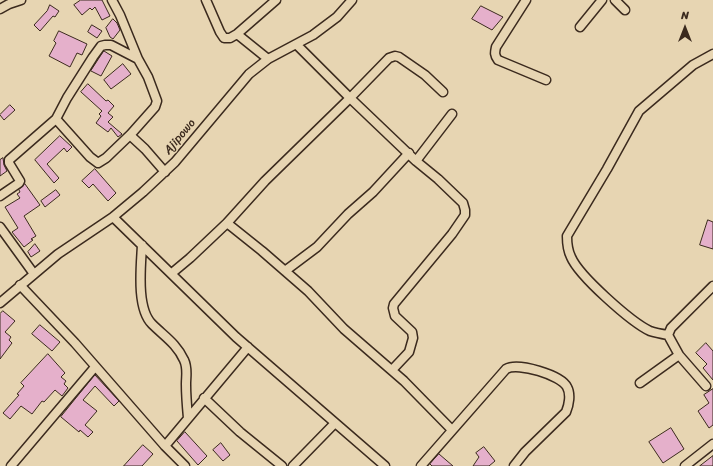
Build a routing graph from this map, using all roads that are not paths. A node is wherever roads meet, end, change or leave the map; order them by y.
1 (21, 0) edge
2 (112, 0) edge
3 (206, 0) edge
4 (276, 0) edge
5 (352, 0) edge
6 (526, 0) edge
7 (602, 0) edge
8 (615, 0) edge
9 (0, 9) edge
10 (625, 10) dead end
11 (580, 27) dead end
12 (238, 34) junction
13 (297, 45) junction
14 (713, 54) edge
15 (138, 59) junction
16 (268, 59) junction
17 (546, 80) dead end
18 (442, 92) dead end
19 (350, 98) junction
20 (452, 114) dead end
21 (56, 119) junction
22 (131, 134) junction
23 (409, 153) junction
24 (416, 161) junction
25 (165, 172) junction
26 (0, 196) edge
27 (113, 217) junction
28 (227, 223) junction
29 (0, 227) edge
30 (142, 244) junction
31 (285, 271) junction
32 (172, 273) junction
33 (34, 274) junction
34 (20, 285) junction
35 (713, 286) edge
36 (0, 303) edge
37 (668, 335) junction
38 (248, 347) junction
39 (679, 355) junction
40 (95, 367) junction
41 (392, 370) junction
42 (640, 383) dead end
43 (706, 386) dead end
44 (204, 398) junction
45 (188, 418) junction
46 (335, 423) junction
47 (452, 430) junction
48 (713, 444) edge
49 (165, 446) junction
50 (11, 466) edge
51 (185, 466) edge
52 (282, 466) edge
53 (293, 466) edge
54 (385, 466) edge
55 (421, 466) edge
56 (514, 466) edge
57 (685, 466) edge

1 - 9 street
2 - 15 street
3 - 12 street
4 - 12 street
5 - 13 street, Ajipowo
6 - 17 street
7 - 11 street
8 - 10 street
12 - 16 street
13 - 16 street, Ajipowo
13 - 19 street
14 - 37 street
15 - 21 street
15 - 22 street
16 - 25 street, Ajipowo
18 - 19 street
19 - 23 street
19 - 28 street
20 - 24 street
21 - 22 street
21 - 26 street
22 - 25 street
23 - 24 street
23 - 31 street
24 - 41 street
25 - 27 street, Ajipowo
27 - 30 street
27 - 33 street, Ajipowo
28 - 31 street
28 - 32 street
29 - 33 street
30 - 32 street
30 - 45 street
31 - 41 street
32 - 38 street
33 - 34 street, Ajipowo
34 - 36 street, Ajipowo
34 - 40 street
35 - 37 street
37 - 39 street
38 - 44 street
38 - 46 street
39 - 42 street
39 - 43 street
40 - 49 street
40 - 50 street
41 - 47 street
44 - 45 street
44 - 52 street
45 - 49 street
46 - 53 street
46 - 54 street
47 - 55 street
47 - 56 street
48 - 57 street
49 - 51 street

